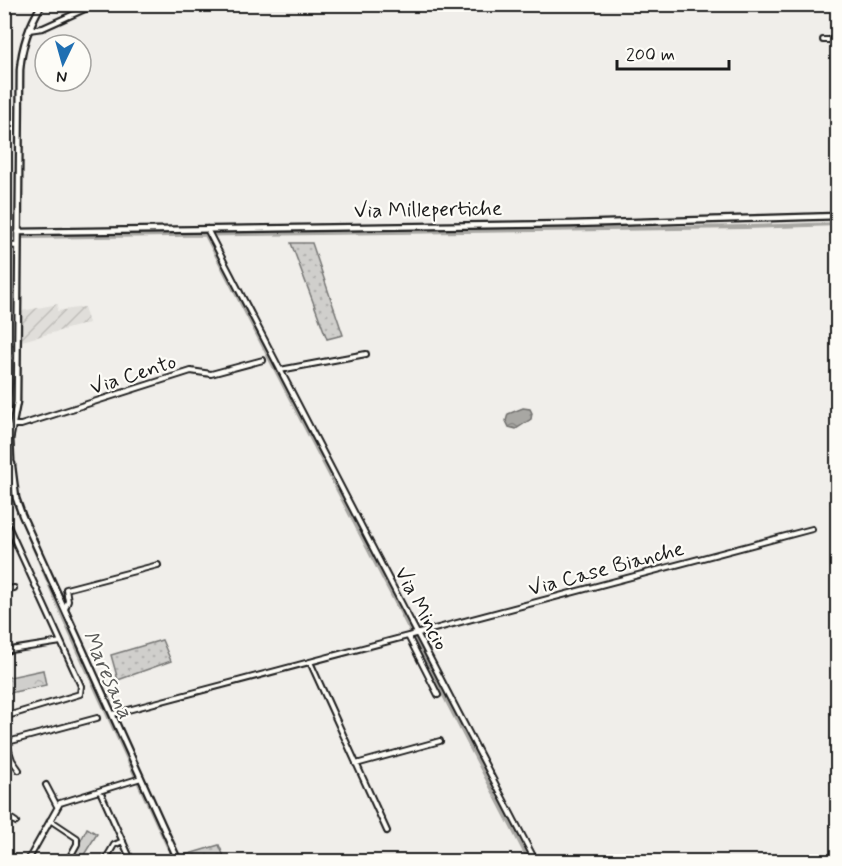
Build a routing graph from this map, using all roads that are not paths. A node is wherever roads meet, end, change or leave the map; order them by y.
1 (42, 4) edge
2 (96, 4) edge
3 (28, 30) junction
4 (823, 40) dead end
5 (837, 40) edge
6 (837, 216) edge
7 (208, 230) junction
8 (18, 239) junction
9 (4, 245) edge
10 (366, 354) dead end
11 (263, 360) dead end
12 (280, 370) junction
13 (14, 425) junction
14 (10, 439) junction
15 (4, 448) edge
16 (4, 455) edge
17 (11, 463) junction
18 (4, 474) edge
19 (14, 485) junction
20 (4, 524) edge
21 (812, 529) dead end
22 (158, 565) dead end
23 (14, 588) dead end
24 (4, 590) edge
25 (65, 609) junction
26 (413, 634) junction
27 (61, 642) junction
28 (4, 651) edge
29 (310, 662) junction
30 (438, 696) dead end
31 (113, 714) junction
32 (4, 717) edge
33 (97, 718) dead end
34 (440, 741) dead end
35 (5, 742) edge
36 (356, 764) junction
37 (19, 770) dead end
38 (141, 778) junction
39 (46, 785) dead end
40 (100, 791) junction
41 (57, 806) junction
42 (4, 814) edge
43 (50, 820) junction
44 (16, 822) dead end
45 (387, 831) dead end
46 (123, 841) junction
47 (27, 861) edge
48 (67, 861) edge
49 (104, 861) edge
50 (132, 861) edge
51 (179, 861) edge
52 (536, 861) edge

1 - 3 street
2 - 3 street
3 - 8 street
4 - 5 street
6 - 7 street, Via Millepertiche
7 - 8 street, Via Millepertiche
7 - 12 street, Via Mincio
8 - 9 street
8 - 13 street
10 - 12 street
11 - 13 street, Via Cento
12 - 26 street, Via Mincio
13 - 14 street
14 - 15 street
14 - 17 street
16 - 17 street
17 - 18 street
17 - 19 street
18 - 19 street
19 - 25 street
20 - 27 street
21 - 26 street, Via Case Bianche
22 - 25 street
23 - 24 street
25 - 31 street
26 - 29 street, Via Case Bianche
26 - 30 street
26 - 52 street, Via Mincio
27 - 28 street
27 - 32 street
29 - 31 street, Via Case Bianche
29 - 36 street
31 - 38 street
33 - 35 street
34 - 36 street
35 - 37 street
36 - 45 street
38 - 40 street
38 - 51 street
39 - 41 street
40 - 41 street
40 - 46 street
41 - 43 street
42 - 44 street
43 - 47 street
43 - 48 street
46 - 49 street
46 - 50 street

